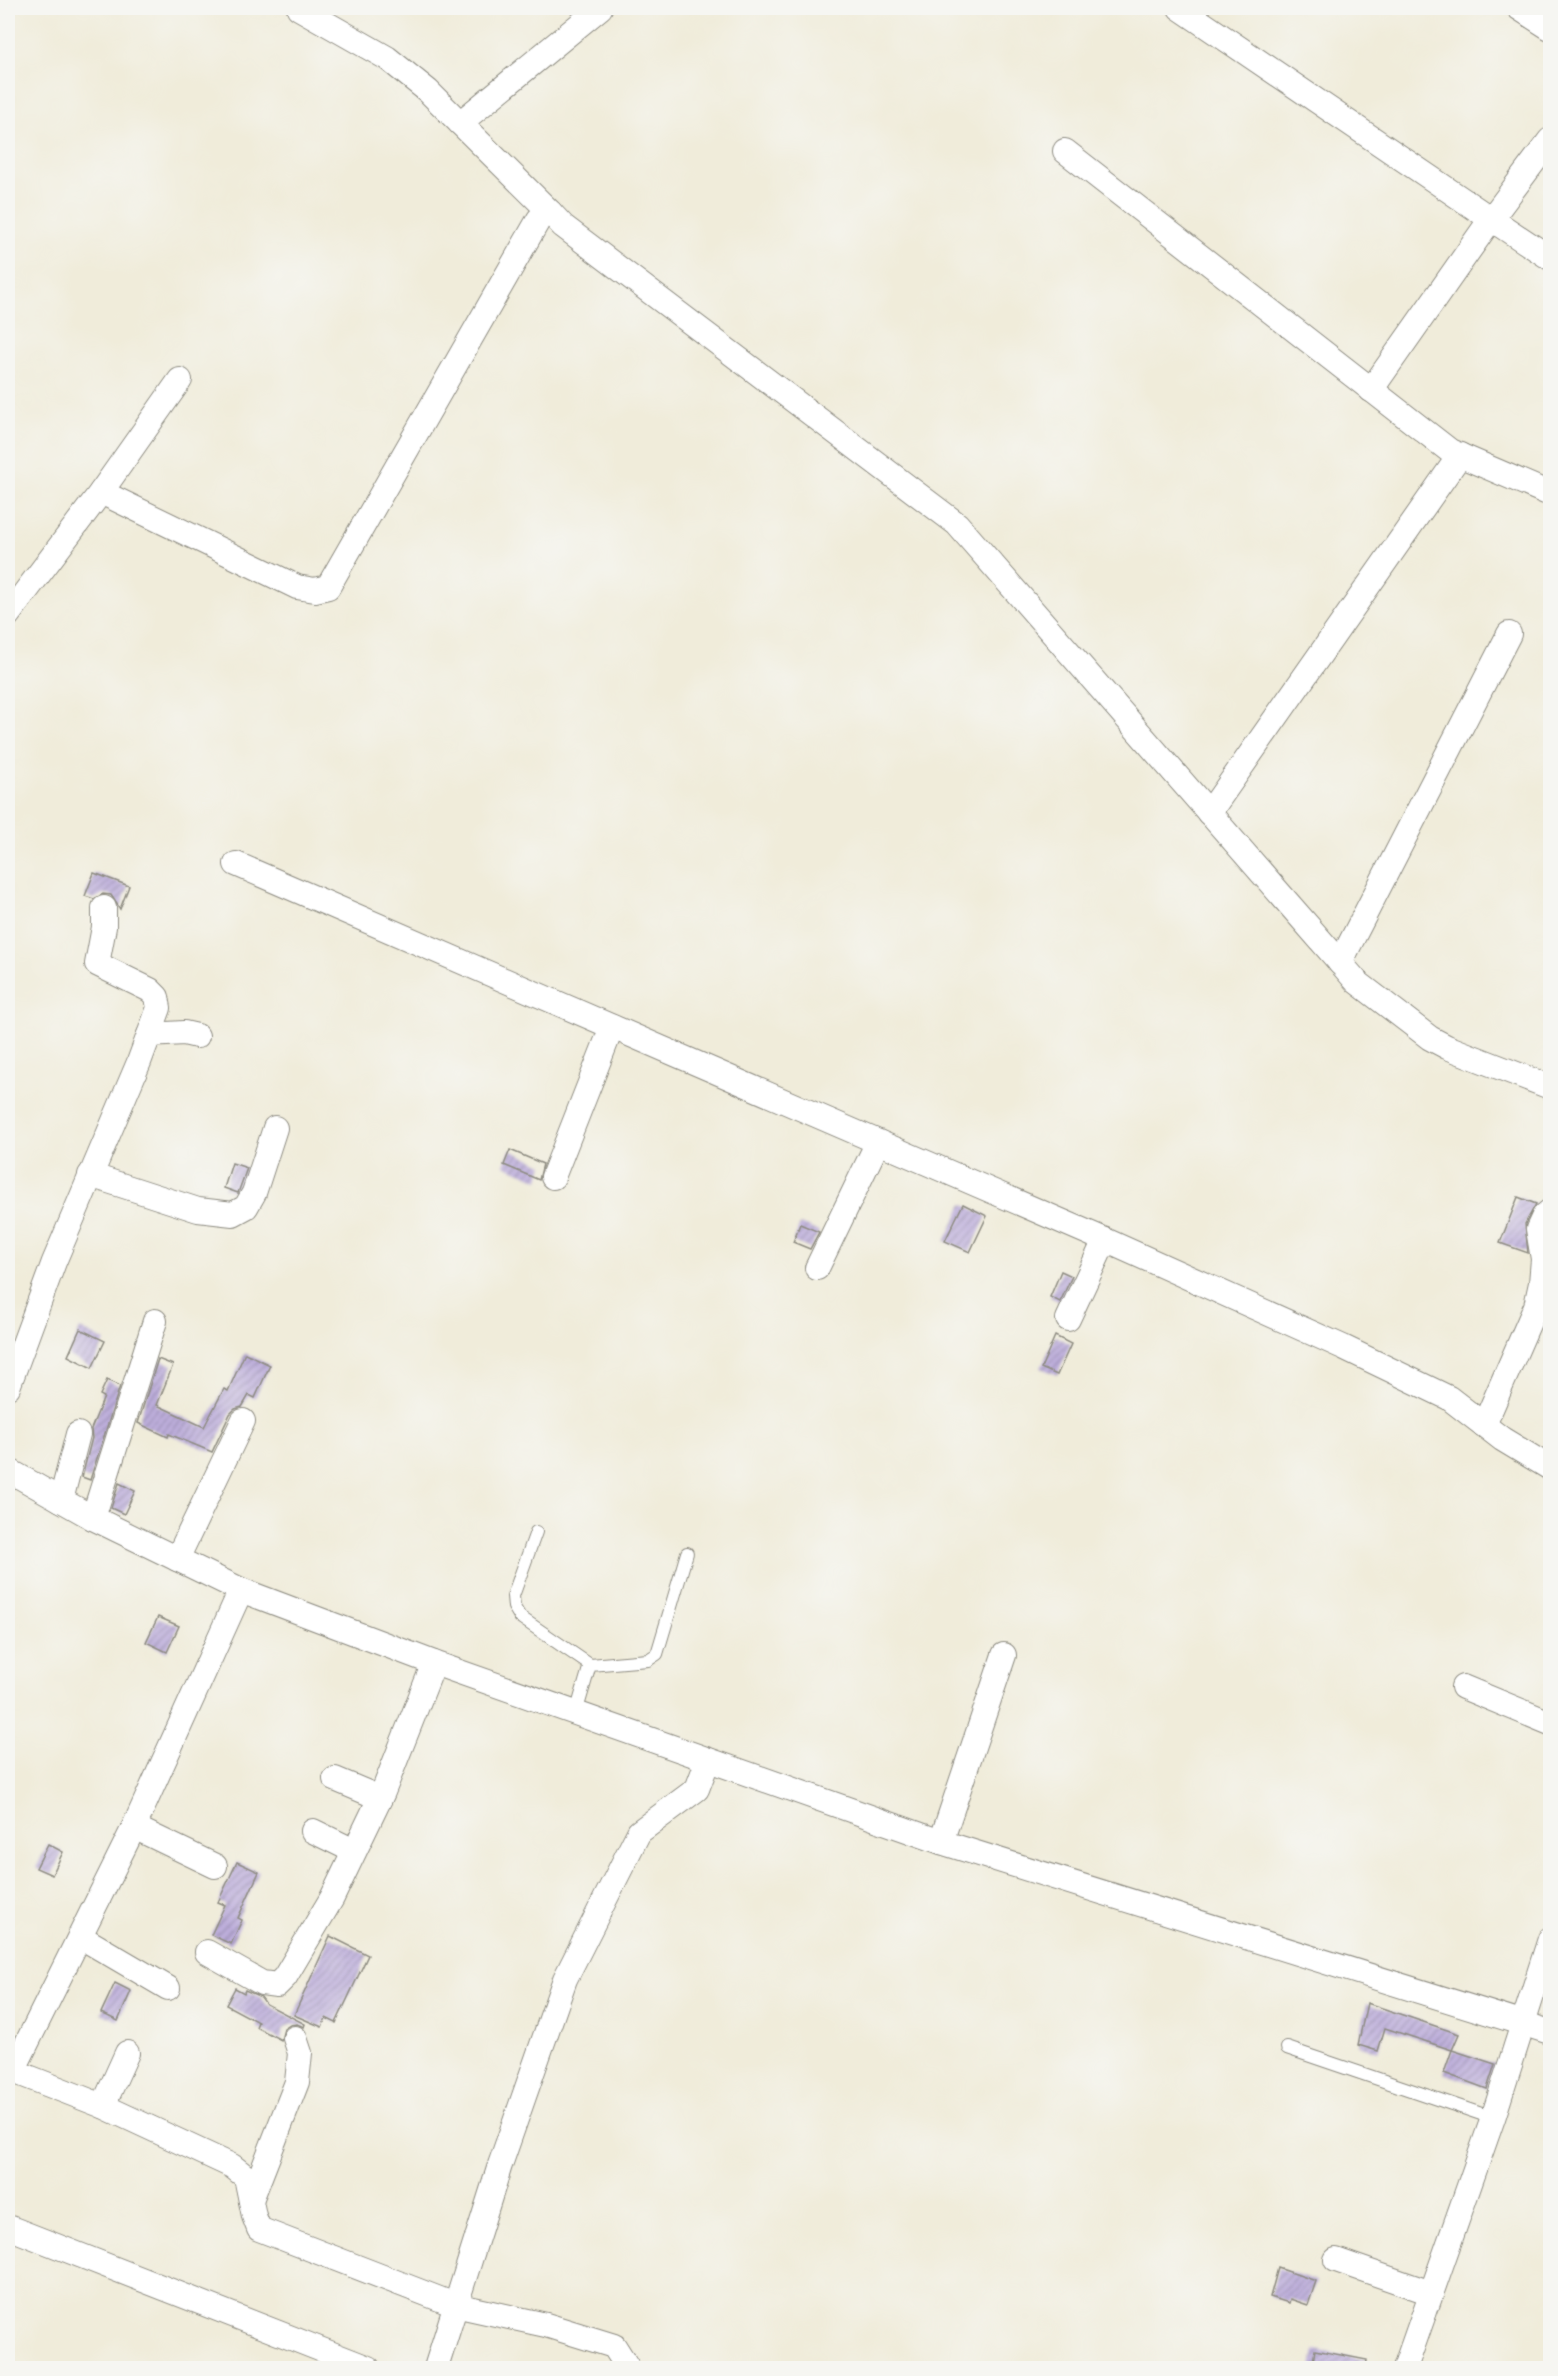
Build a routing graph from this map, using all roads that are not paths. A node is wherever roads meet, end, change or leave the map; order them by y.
1 (299, 8) edge
2 (600, 8) edge
3 (1180, 8) edge
4 (1519, 8) edge
5 (1551, 28) edge
6 (460, 123) junction
7 (1551, 140) edge
8 (1065, 151) dead end
9 (550, 212) junction
10 (1491, 219) junction
11 (1551, 258) edge
12 (180, 380) dead end
13 (1371, 390) junction
14 (1460, 455) junction
15 (101, 492) junction
16 (1551, 494) edge
17 (8, 615) edge
18 (1509, 634) dead end
19 (1209, 813) junction
20 (236, 864) dead end
21 (104, 908) dead end
22 (1340, 963) junction
23 (612, 1027) junction
24 (149, 1035) junction
25 (197, 1036) dead end
26 (1551, 1087) edge
27 (275, 1128) dead end
28 (878, 1142) junction
29 (90, 1175) junction
30 (554, 1177) dead end
31 (1551, 1211) edge
32 (1105, 1240) junction
33 (817, 1268) dead end
34 (1068, 1319) dead end
35 (155, 1321) dead end
36 (8, 1387) edge
37 (243, 1422) dead end
38 (1484, 1425) junction
39 (78, 1434) dead end
40 (1551, 1468) edge
41 (8, 1470) edge
42 (61, 1500) junction
43 (93, 1518) junction
44 (536, 1532) dead end
45 (687, 1553) dead end
46 (177, 1559) junction
47 (241, 1590) junction
48 (1004, 1655) dead end
49 (434, 1664) junction
50 (590, 1665) junction
51 (1463, 1687) dead end
52 (576, 1713) junction
53 (1551, 1723) edge
54 (708, 1760) junction
55 (335, 1779) dead end
56 (380, 1798) junction
57 (134, 1827) junction
58 (313, 1831) dead end
59 (941, 1842) junction
60 (354, 1851) junction
61 (215, 1866) dead end
62 (81, 1937) junction
63 (1551, 1939) edge
64 (207, 1952) dead end
65 (168, 1988) dead end
66 (1523, 2023) junction
67 (1551, 2031) edge
68 (295, 2038) dead end
69 (1287, 2048) dead end
70 (127, 2053) dead end
71 (103, 2106) junction
72 (1493, 2118) junction
73 (251, 2200) junction
74 (8, 2227) edge
75 (1336, 2260) dead end
76 (1431, 2293) junction
77 (455, 2305) junction
78 (368, 2368) edge
79 (436, 2368) edge
80 (628, 2368) edge
81 (1405, 2368) edge

1 - 6 street
2 - 6 street
3 - 10 street
4 - 5 street
6 - 9 street
7 - 10 street
8 - 13 street
9 - 15 street
9 - 19 street
10 - 11 street
10 - 13 street
12 - 15 street
13 - 14 street
14 - 16 street
14 - 19 street
15 - 17 street
18 - 22 street
19 - 22 street
20 - 23 street
21 - 24 street
22 - 26 street
23 - 28 street
23 - 30 street
24 - 25 street
24 - 29 street
27 - 29 street
28 - 32 street
28 - 33 street
29 - 36 street
31 - 38 street
32 - 34 street
32 - 38 street
35 - 43 street
37 - 46 street
38 - 40 street
39 - 42 street
41 - 42 street
42 - 43 street
43 - 46 street
44 - 50 lane
45 - 50 lane
46 - 47 street
47 - 49 street
47 - 57 street
48 - 59 street
49 - 52 street
49 - 56 street
50 - 52 lane
51 - 53 street
52 - 54 street
54 - 59 street
54 - 77 street
55 - 56 street
56 - 60 street
57 - 61 street
57 - 62 street
58 - 60 street
59 - 66 street
60 - 64 street
62 - 65 street
62 - 71 street
63 - 66 street
66 - 67 street
66 - 72 street
68 - 73 street
69 - 72 lane
70 - 71 street
71 - 73 street
72 - 76 street
73 - 77 street
74 - 78 street
75 - 76 street
76 - 81 street
77 - 79 street
77 - 80 street

